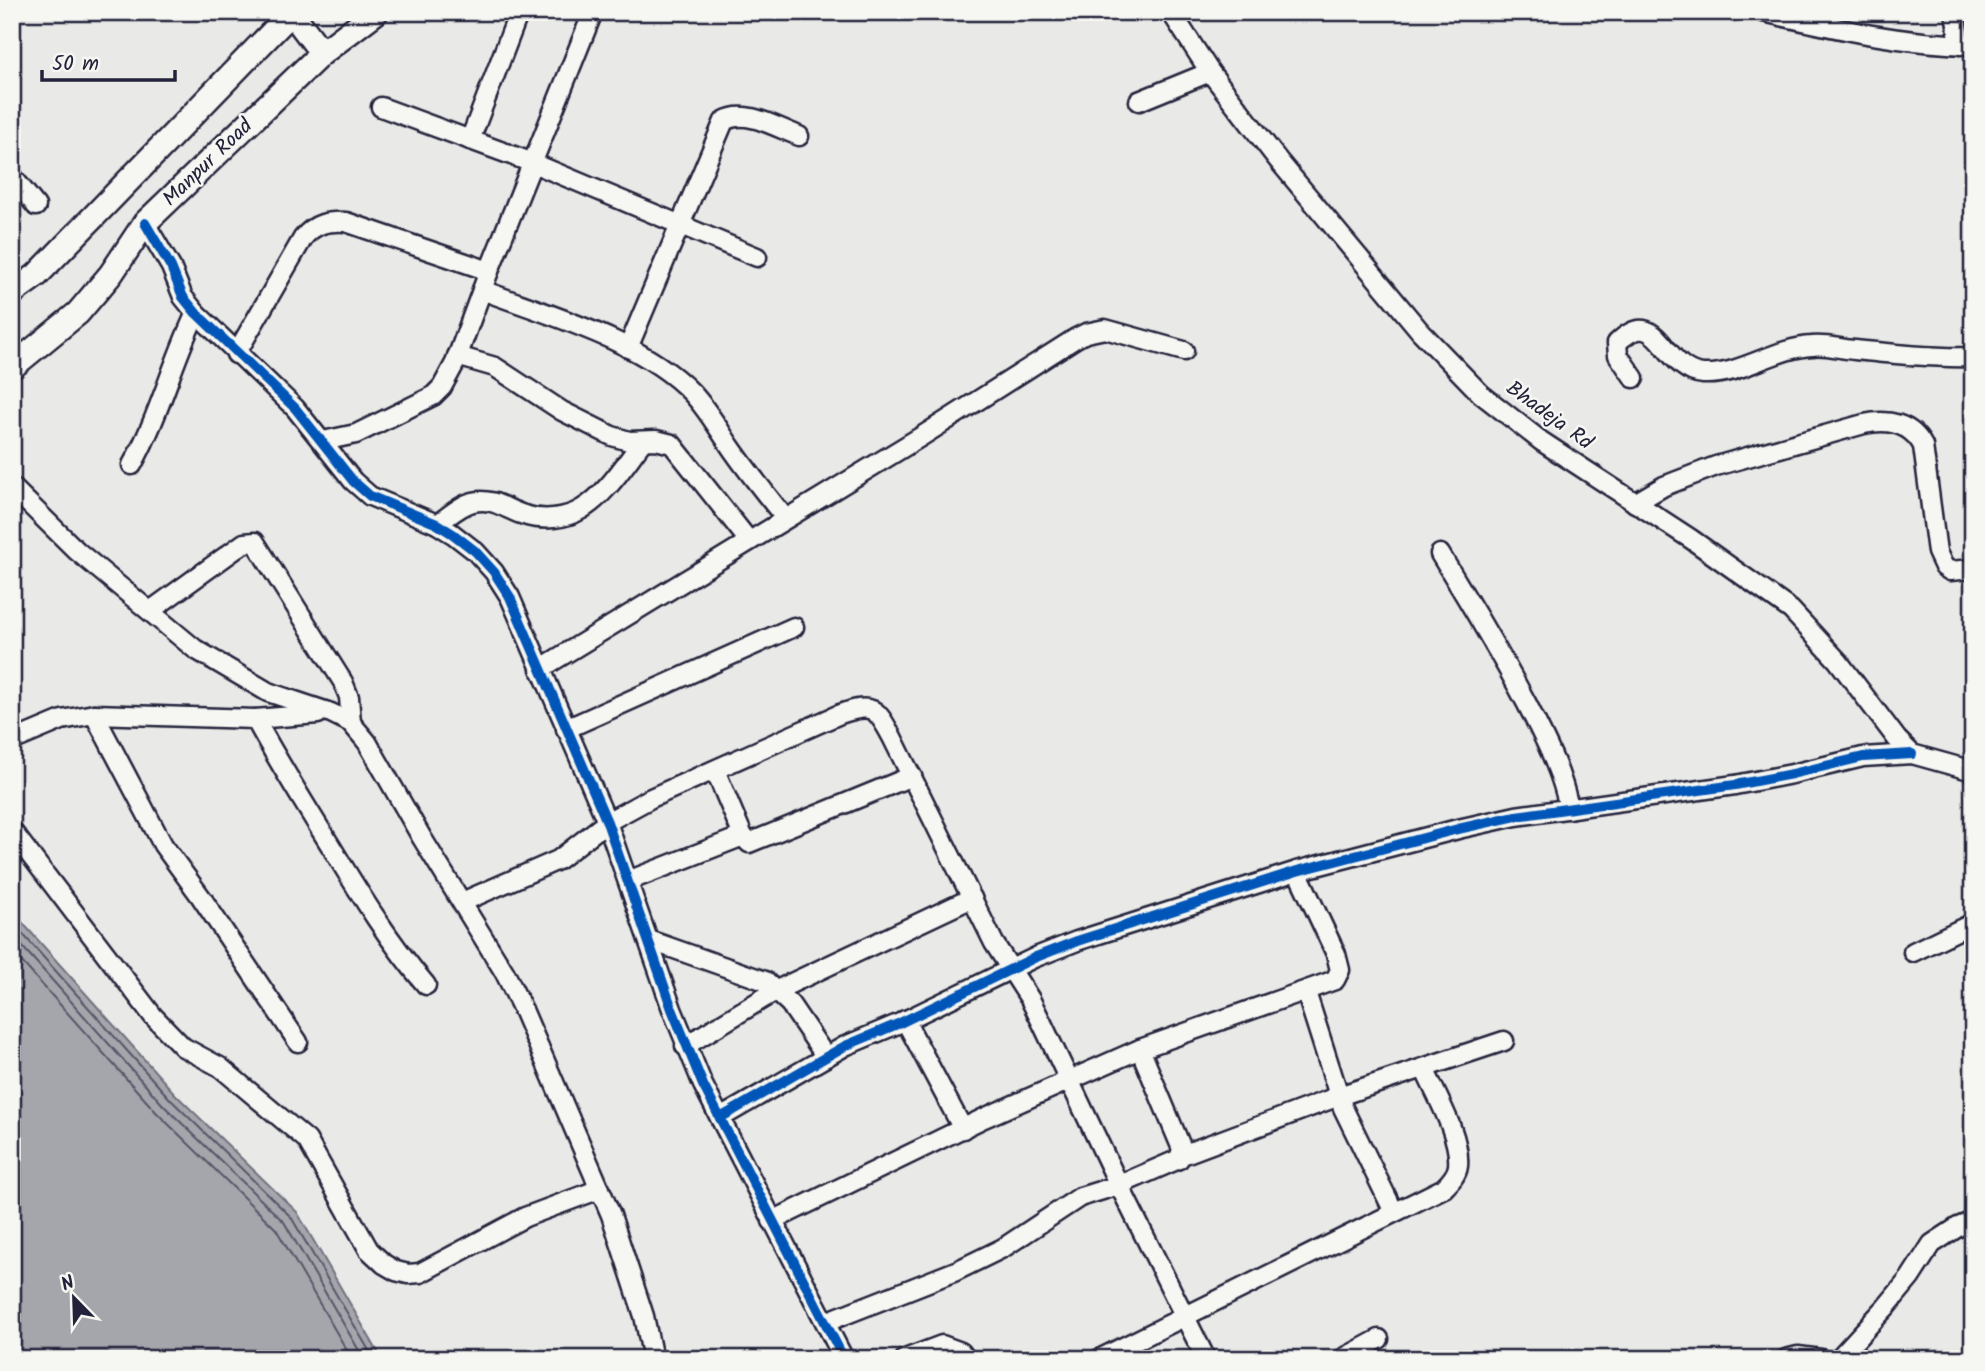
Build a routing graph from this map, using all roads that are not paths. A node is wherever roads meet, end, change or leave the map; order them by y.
1 (291, 12) edge
2 (376, 12) edge
3 (519, 12) edge
4 (593, 12) edge
5 (1171, 12) edge
6 (1763, 12) edge
7 (1955, 12) edge
8 (1966, 45) edge
9 (323, 53) junction
10 (1210, 72) junction
11 (1139, 100) dead end
12 (381, 107) dead end
13 (799, 136) dead end
14 (470, 140) junction
15 (533, 163) junction
16 (12, 176) edge
17 (36, 206) dead end
18 (145, 223) junction
19 (679, 225) junction
20 (757, 257) dead end
21 (489, 271) junction
22 (482, 290) junction
23 (12, 293) edge
24 (196, 313) junction
25 (628, 348) junction
26 (1184, 351) dead end
27 (236, 354) junction
28 (457, 356) junction
29 (1973, 357) edge
30 (12, 367) edge
31 (1634, 378) dead end
32 (323, 441) junction
33 (643, 441) junction
34 (132, 465) dead end
35 (12, 487) edge
36 (1635, 503) junction
37 (785, 518) junction
38 (436, 524) junction
39 (749, 541) junction
40 (1440, 554) dead end
41 (1973, 569) edge
42 (150, 611) junction
43 (794, 627) dead end
44 (540, 669) junction
45 (331, 713) junction
46 (94, 714) junction
47 (256, 719) junction
48 (351, 723) junction
49 (566, 729) junction
50 (12, 741) edge
51 (1973, 753) edge
52 (1912, 754) junction
53 (1965, 769) edge
54 (715, 770) junction
55 (912, 776) junction
56 (1569, 809) junction
57 (607, 822) junction
58 (12, 831) edge
59 (743, 836) junction
60 (1297, 871) junction
61 (628, 881) junction
62 (972, 898) junction
63 (462, 902) junction
64 (1973, 923) edge
65 (649, 940) junction
66 (1913, 952) dead end
67 (1010, 969) junction
68 (426, 985) dead end
69 (777, 990) junction
70 (1306, 992) junction
71 (905, 1020) junction
72 (1504, 1041) dead end
73 (298, 1042) dead end
74 (685, 1046) junction
75 (1140, 1049) junction
76 (826, 1057) junction
77 (1424, 1068) junction
78 (1069, 1081) junction
79 (1339, 1096) junction
80 (720, 1118) junction
81 (963, 1129) junction
82 (1182, 1155) junction
83 (1119, 1185) junction
84 (600, 1189) junction
85 (1394, 1212) junction
86 (1973, 1221) edge
87 (772, 1222) junction
88 (1184, 1315) junction
89 (826, 1322) junction
90 (1380, 1339) dead end
91 (653, 1359) edge
92 (844, 1359) edge
93 (905, 1359) edge
94 (966, 1359) edge
95 (1099, 1359) edge
96 (1206, 1359) edge
97 (1342, 1359) edge
98 (1786, 1359) edge
99 (1821, 1359) edge
100 (1839, 1359) edge

1 - 9 main road
1 - 23 main road, Manpur Road
2 - 9 main road, Manpur Road
3 - 14 street
4 - 15 street
5 - 10 street, Bhadeja Rd
6 - 8 street
7 - 8 street
9 - 18 main road, Manpur Road
10 - 11 street
10 - 36 street, Bhadeja Rd
12 - 14 street
13 - 19 street
14 - 15 street
15 - 19 street
15 - 21 street
16 - 17 street
18 - 24 street
18 - 30 main road, Manpur Road
19 - 20 street
19 - 25 street
21 - 22 street
21 - 27 street
22 - 25 street
22 - 28 street
24 - 27 street
24 - 34 street
25 - 37 street
26 - 37 street
27 - 32 street
28 - 32 street
28 - 33 street
29 - 31 street
32 - 38 street
33 - 38 street
33 - 39 street
35 - 42 street
36 - 41 street
36 - 52 street, Bhadeja Rd
37 - 39 street
38 - 44 street
39 - 44 street
40 - 56 street
42 - 45 street
42 - 48 street
43 - 49 street
44 - 49 street
45 - 47 street
45 - 48 street
46 - 47 street
46 - 50 street
46 - 73 street
47 - 68 street
48 - 63 street
49 - 57 street
51 - 53 street
52 - 53 street
52 - 56 street
54 - 55 street
54 - 57 street
54 - 59 street
55 - 59 street
55 - 62 street
56 - 60 street
57 - 61 street
57 - 63 street
58 - 84 street
59 - 61 street
60 - 67 street
60 - 70 street
61 - 65 street
62 - 67 street
62 - 69 street
63 - 84 street
64 - 66 street
65 - 69 street
65 - 74 street
67 - 71 street
67 - 78 street
69 - 74 street
69 - 76 street
70 - 75 street
70 - 79 street
71 - 76 street
71 - 81 street
72 - 77 street
74 - 80 street
75 - 78 street
75 - 82 street
76 - 80 street
77 - 79 street
77 - 85 street
78 - 81 street
78 - 83 street
79 - 82 street
79 - 85 street
80 - 87 street
81 - 87 street
82 - 83 street
83 - 88 street
83 - 89 street
84 - 91 street
85 - 88 street
86 - 100 street
87 - 89 street
88 - 95 street
88 - 96 street
89 - 92 street
90 - 97 street
93 - 94 street
98 - 99 street

